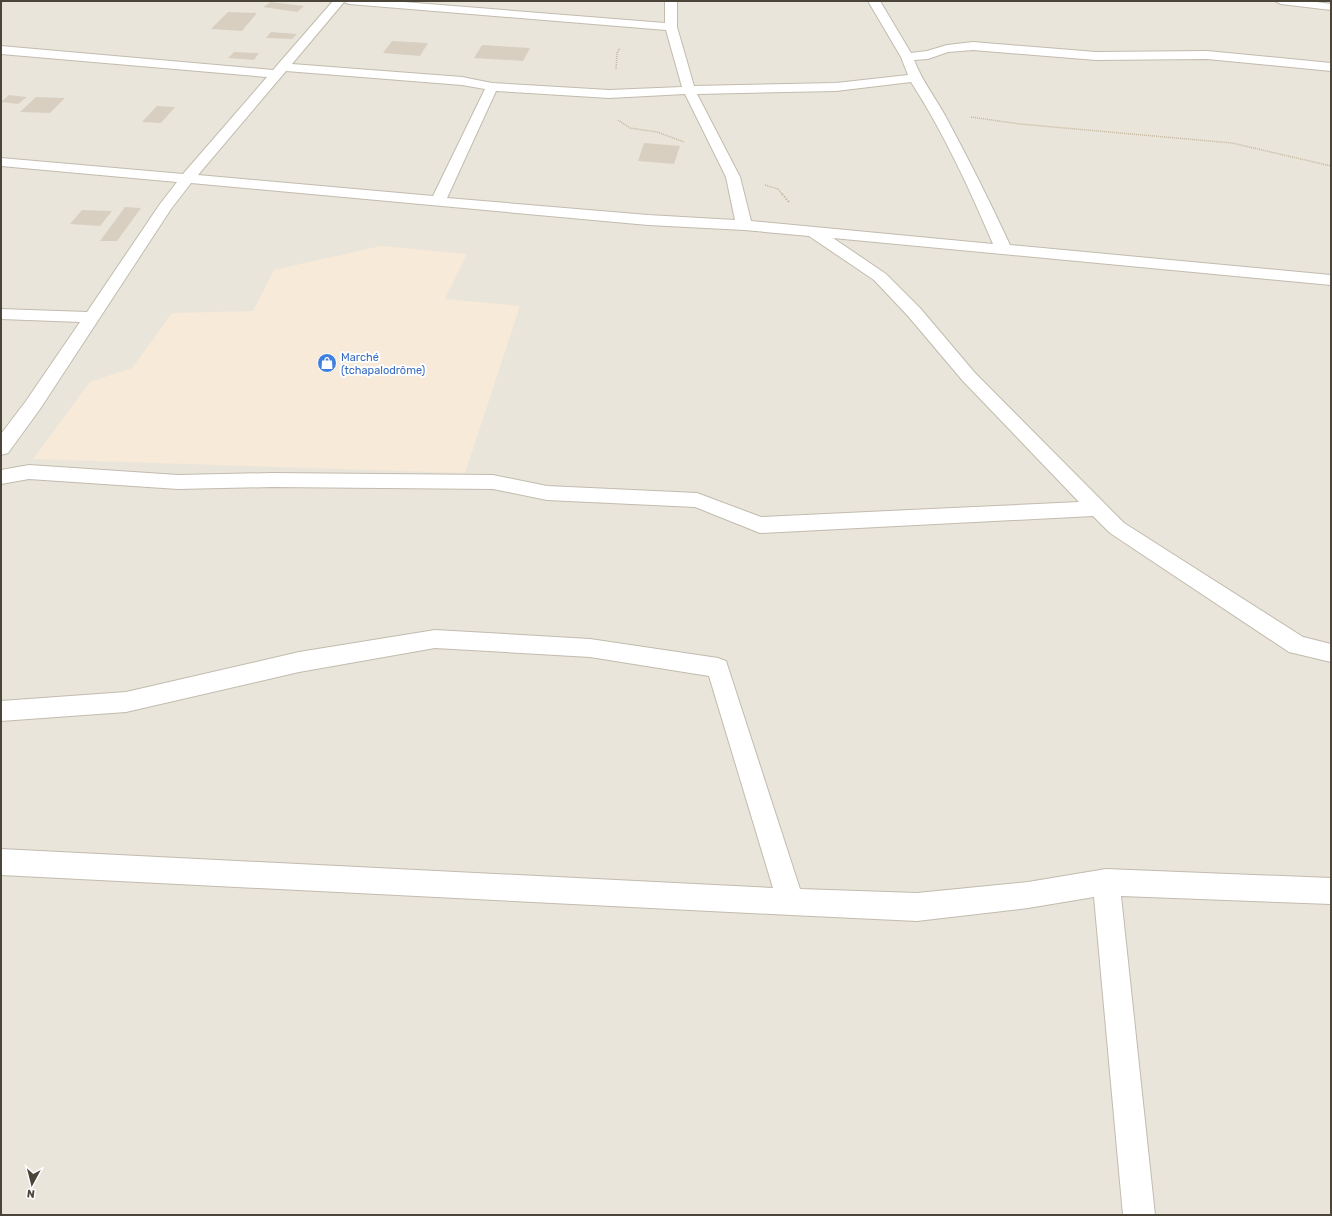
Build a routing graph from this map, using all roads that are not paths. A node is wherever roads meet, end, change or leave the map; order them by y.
1 (339, 1) edge
2 (349, 1) edge
3 (671, 1) edge
4 (874, 1) edge
5 (1281, 1) edge
6 (1331, 7) edge
7 (671, 27) junction
8 (1, 50) edge
9 (906, 57) junction
10 (1331, 67) edge
11 (280, 71) junction
12 (915, 78) junction
13 (492, 87) junction
14 (689, 90) junction
15 (1, 162) edge
16 (186, 180) junction
17 (438, 202) junction
18 (744, 225) junction
19 (814, 232) junction
20 (1004, 250) junction
21 (1331, 280) edge
22 (1, 314) edge
23 (92, 317) junction
24 (1, 448) edge
25 (1, 477) edge
26 (1099, 508) junction
27 (1331, 653) edge
28 (1, 711) edge
29 (1, 862) edge
30 (1106, 882) junction
31 (1331, 891) edge
32 (791, 902) junction
33 (1139, 1215) edge

1 - 11 street
2 - 7 street
3 - 7 street
4 - 9 street
5 - 6 street
7 - 14 street
8 - 11 street
9 - 10 street
9 - 12 street
11 - 13 street
11 - 16 street
12 - 14 street
12 - 20 street
13 - 14 street
13 - 17 street
14 - 18 street
15 - 16 street
16 - 17 street
16 - 23 street
17 - 18 street
18 - 19 street
19 - 20 street
19 - 26 street
20 - 21 street
22 - 23 street
23 - 24 street
25 - 26 street
26 - 27 street
28 - 32 street
29 - 32 street
30 - 31 street
30 - 32 street
30 - 33 street

